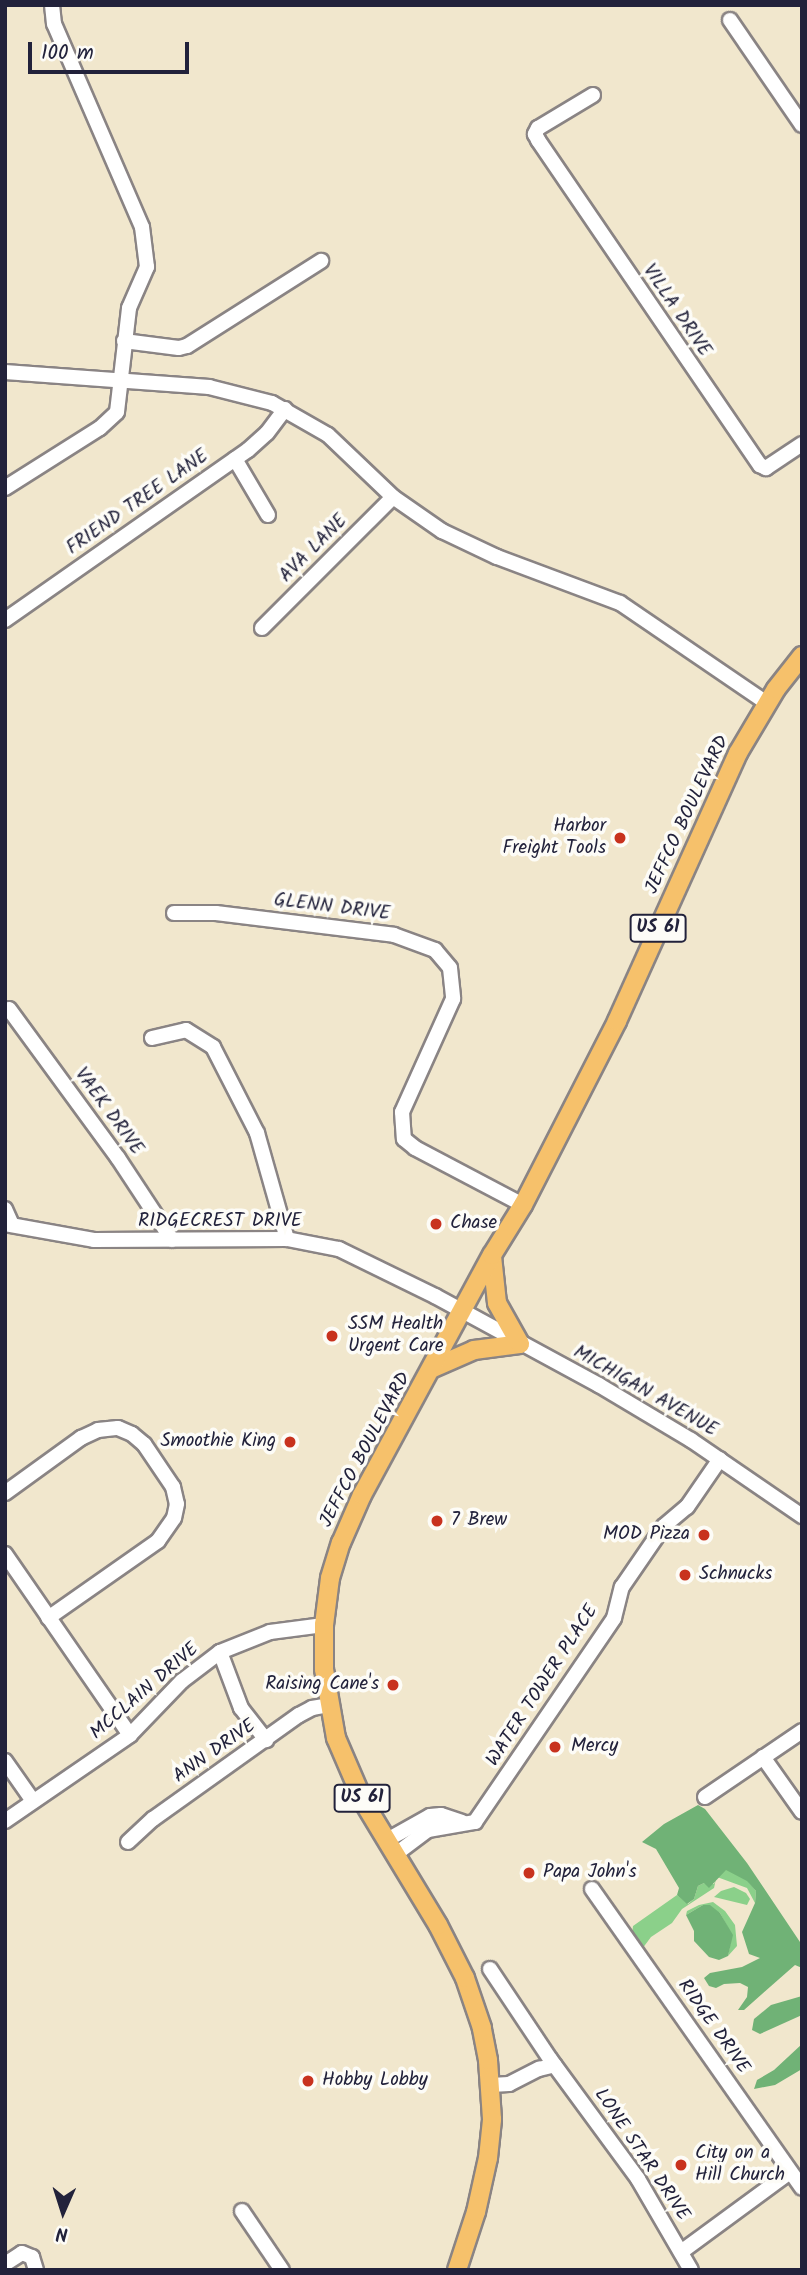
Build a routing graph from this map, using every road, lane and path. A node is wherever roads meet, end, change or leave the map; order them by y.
1 (52, 5) edge
2 (730, 20) dead end
3 (593, 95) dead end
4 (802, 125) edge
5 (321, 261) dead end
6 (124, 341) junction
7 (5, 372) edge
8 (122, 380) junction
9 (285, 409) junction
10 (802, 444) edge
11 (234, 459) junction
12 (5, 488) edge
13 (393, 497) junction
14 (268, 515) dead end
15 (5, 620) edge
16 (262, 628) dead end
17 (802, 656) edge
18 (768, 704) junction
19 (174, 912) dead end
20 (9, 1009) dead end
21 (152, 1038) dead end
22 (523, 1205) junction
23 (5, 1209) edge
24 (9, 1224) edge
25 (287, 1239) junction
26 (172, 1240) junction
27 (492, 1255) junction
28 (461, 1312) junction
29 (520, 1344) junction
30 (433, 1368) junction
31 (720, 1459) junction
32 (5, 1493) edge
33 (802, 1516) edge
34 (5, 1554) edge
35 (48, 1618) junction
36 (324, 1625) junction
37 (220, 1652) junction
38 (329, 1705) junction
39 (802, 1731) edge
40 (130, 1735) junction
41 (267, 1740) junction
42 (764, 1757) junction
43 (5, 1761) edge
44 (705, 1797) dead end
45 (33, 1801) junction
46 (802, 1812) edge
47 (5, 1821) edge
48 (128, 1842) dead end
49 (392, 1847) junction
50 (592, 1889) dead end
51 (490, 1969) dead end
52 (555, 2065) junction
53 (491, 2085) junction
54 (790, 2172) junction
55 (802, 2188) edge
56 (242, 2211) dead end
57 (681, 2252) junction
58 (5, 2263) edge
59 (36, 2270) edge
60 (282, 2270) edge
61 (457, 2270) edge
62 (691, 2270) edge

1 - 6 street
2 - 4 street
3 - 10 street, VILLA DRIVE
5 - 6 street
6 - 8 street
7 - 8 street
8 - 9 street
8 - 12 street
9 - 11 street, FRIEND TREE LANE
9 - 13 street
11 - 14 street
11 - 15 street, FRIEND TREE LANE
13 - 16 street, AVA LANE
13 - 18 street
17 - 18 main road, JEFFCO BOULEVARD / US 61
18 - 22 main road, JEFFCO BOULEVARD / US 61
19 - 22 street, GLENN DRIVE
20 - 26 street, VAEK DRIVE
21 - 25 street
22 - 27 main road, JEFFCO BOULEVARD / US 61
23 - 24 street
24 - 26 street, RIDGECREST DRIVE
25 - 26 street, RIDGECREST DRIVE
25 - 28 street, RIDGECREST DRIVE
27 - 28 main road, JEFFCO BOULEVARD / US 61
27 - 29 main road
28 - 29 street, MICHIGAN AVENUE
28 - 30 main road, JEFFCO BOULEVARD / US 61
29 - 30 main road
29 - 31 street, MICHIGAN AVENUE
30 - 36 main road, JEFFCO BOULEVARD / US 61
31 - 33 street, MICHIGAN AVENUE
31 - 49 street, WATER TOWER PLACE
32 - 35 street
34 - 35 street
35 - 40 street
36 - 37 street, MCCLAIN DRIVE
36 - 38 main road, JEFFCO BOULEVARD / US 61
37 - 40 street, MCCLAIN DRIVE
37 - 41 street
38 - 41 street, ANN DRIVE
38 - 49 main road, JEFFCO BOULEVARD / US 61
39 - 42 street
40 - 45 street, MCCLAIN DRIVE
41 - 48 street, ANN DRIVE
42 - 44 street
42 - 46 street
43 - 45 street
45 - 47 street, MCCLAIN DRIVE
49 - 53 main road, JEFFCO BOULEVARD / US 61
50 - 54 street, RIDGE DRIVE
51 - 52 street, LONE STAR DRIVE
52 - 53 street
52 - 57 street, LONE STAR DRIVE
53 - 61 main road, JEFFCO BOULEVARD / US 61
54 - 55 street, RIDGE DRIVE
54 - 57 street
56 - 60 street
57 - 62 street, LONE STAR DRIVE
58 - 59 street

